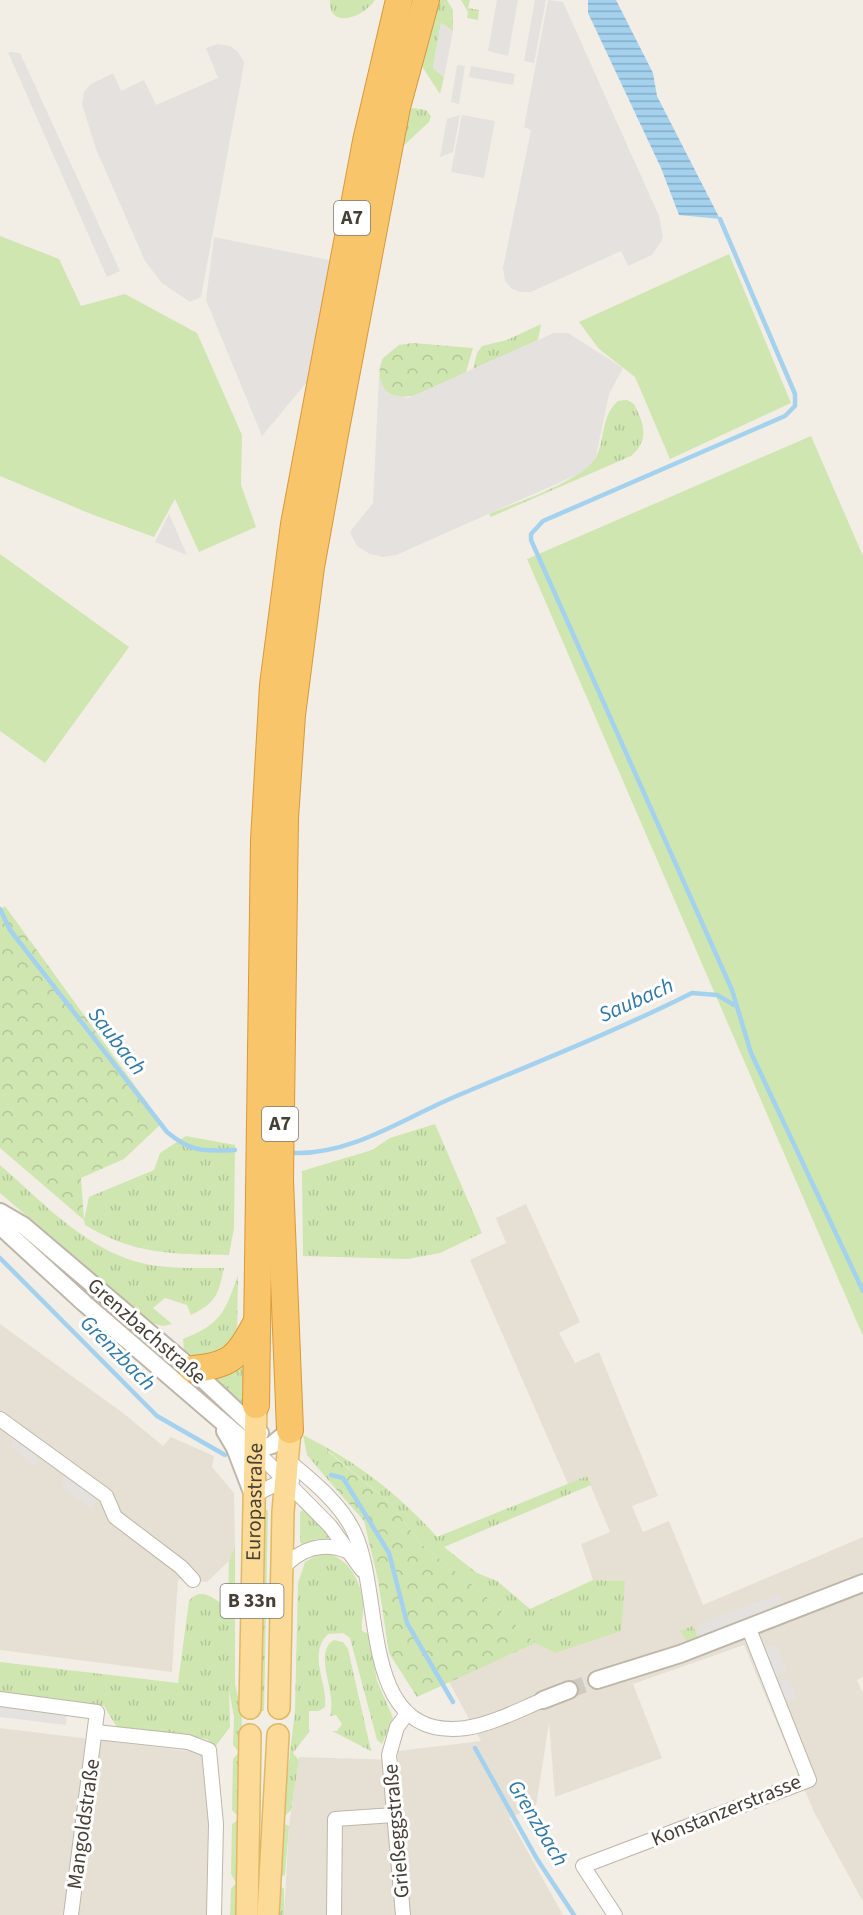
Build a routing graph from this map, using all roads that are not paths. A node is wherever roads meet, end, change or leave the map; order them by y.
1 (399, 0) edge
2 (426, 0) edge
3 (0, 1212) edge
4 (0, 1226) edge
5 (256, 1322) junction
6 (192, 1369) junction
7 (213, 1416) junction
8 (255, 1417) junction
9 (0, 1419) edge
10 (276, 1446) junction
11 (284, 1480) junction
12 (315, 1484) junction
13 (254, 1495) junction
14 (347, 1551) junction
15 (283, 1568) junction
16 (365, 1574) junction
17 (193, 1580) dead end
18 (863, 1583) edge
19 (749, 1629) junction
20 (597, 1680) tunnel mouth
21 (569, 1690) tunnel mouth
22 (0, 1698) edge
23 (543, 1700) joint
24 (250, 1708) dead end
25 (279, 1708) dead end
26 (406, 1715) junction
27 (96, 1732) junction
28 (250, 1735) dead end
29 (278, 1735) dead end
30 (394, 1815) junction
31 (71, 1915) edge
32 (214, 1915) edge
33 (247, 1915) edge
34 (268, 1915) edge
35 (334, 1915) edge
36 (403, 1915) edge
37 (615, 1915) edge

1 - 5 highway, A7
2 - 10 highway, A7
3 - 6 street, Grenzbachstraße
4 - 7 street, Grenzbachstraße
5 - 6 highway
5 - 8 highway, A7
6 - 8 street, Grenzbachstraße
7 - 10 street, Grenzbachstraße
7 - 13 street
8 - 10 main road, Europastraße / B 33n
9 - 17 street
10 - 11 main road, Europastraße / B 33n
10 - 11 street, Grenzbachstraße
10 - 12 street
10 - 13 main road, Europastraße / B 33n
11 - 12 street
11 - 13 street
11 - 14 street, Grenzbachstraße
11 - 15 main road, Europastraße
12 - 16 street
13 - 24 main road, Europastraße / B 33n
14 - 15 street
14 - 16 street, Grenzbachstraße
15 - 25 main road, Europastraße / B 33n
16 - 26 street
18 - 19 street
19 - 20 street
19 - 37 street, Konstanzerstrasse
21 - 23 street
22 - 27 street
23 - 26 street
26 - 30 street, Grießeggstraße
27 - 31 street, Mangoldstraße
27 - 32 street
28 - 33 main road
29 - 34 main road
30 - 35 street
30 - 36 street, Grießeggstraße

